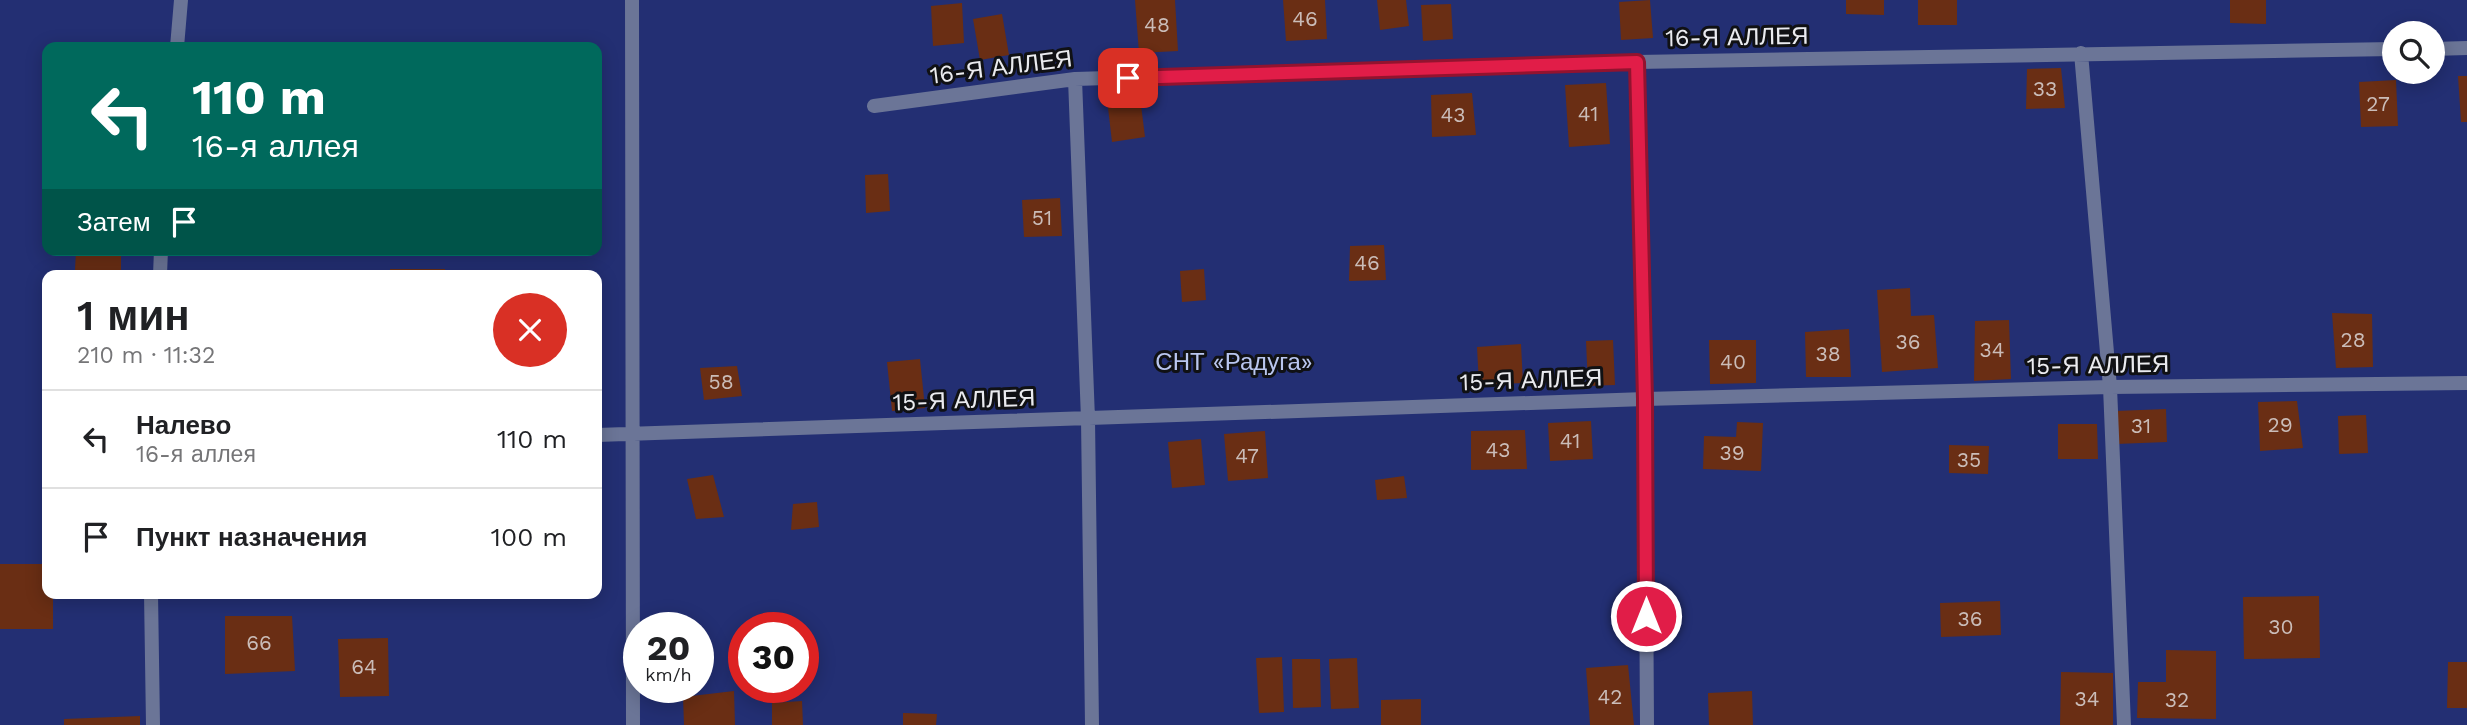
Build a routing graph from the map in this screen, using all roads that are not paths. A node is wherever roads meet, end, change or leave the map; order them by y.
1 (181, 0) edge
2 (632, 0) edge
3 (177, 42) edge
4 (2467, 48) edge
5 (2382, 49) edge
6 (2445, 49) edge
7 (2081, 53) junction
8 (1637, 62) junction
9 (1074, 79) junction
10 (874, 106) dead end
11 (2467, 383) edge
12 (2110, 387) junction
13 (1645, 399) junction
14 (1088, 419) junction
15 (602, 435) edge
16 (631, 435) junction
17 (151, 599) edge
18 (153, 725) edge
19 (634, 725) edge
20 (1092, 725) edge
21 (1647, 725) edge
22 (2124, 725) edge

1 - 3 street
2 - 16 street
4 - 6 street
5 - 7 street, 16-Я АЛЛЕЯ
7 - 8 street, 16-Я АЛЛЕЯ
7 - 12 street
8 - 9 street, 16-Я АЛЛЕЯ
8 - 13 street
9 - 10 street, 16-Я АЛЛЕЯ
9 - 14 street
11 - 12 street, 15-Я АЛЛЕЯ
12 - 13 street, 15-Я АЛЛЕЯ
12 - 22 street
13 - 14 street, 15-Я АЛЛЕЯ
13 - 21 street
14 - 16 street, 15-Я АЛЛЕЯ
14 - 20 street
15 - 16 street, 15-Я АЛЛЕЯ
16 - 19 street
17 - 18 street

